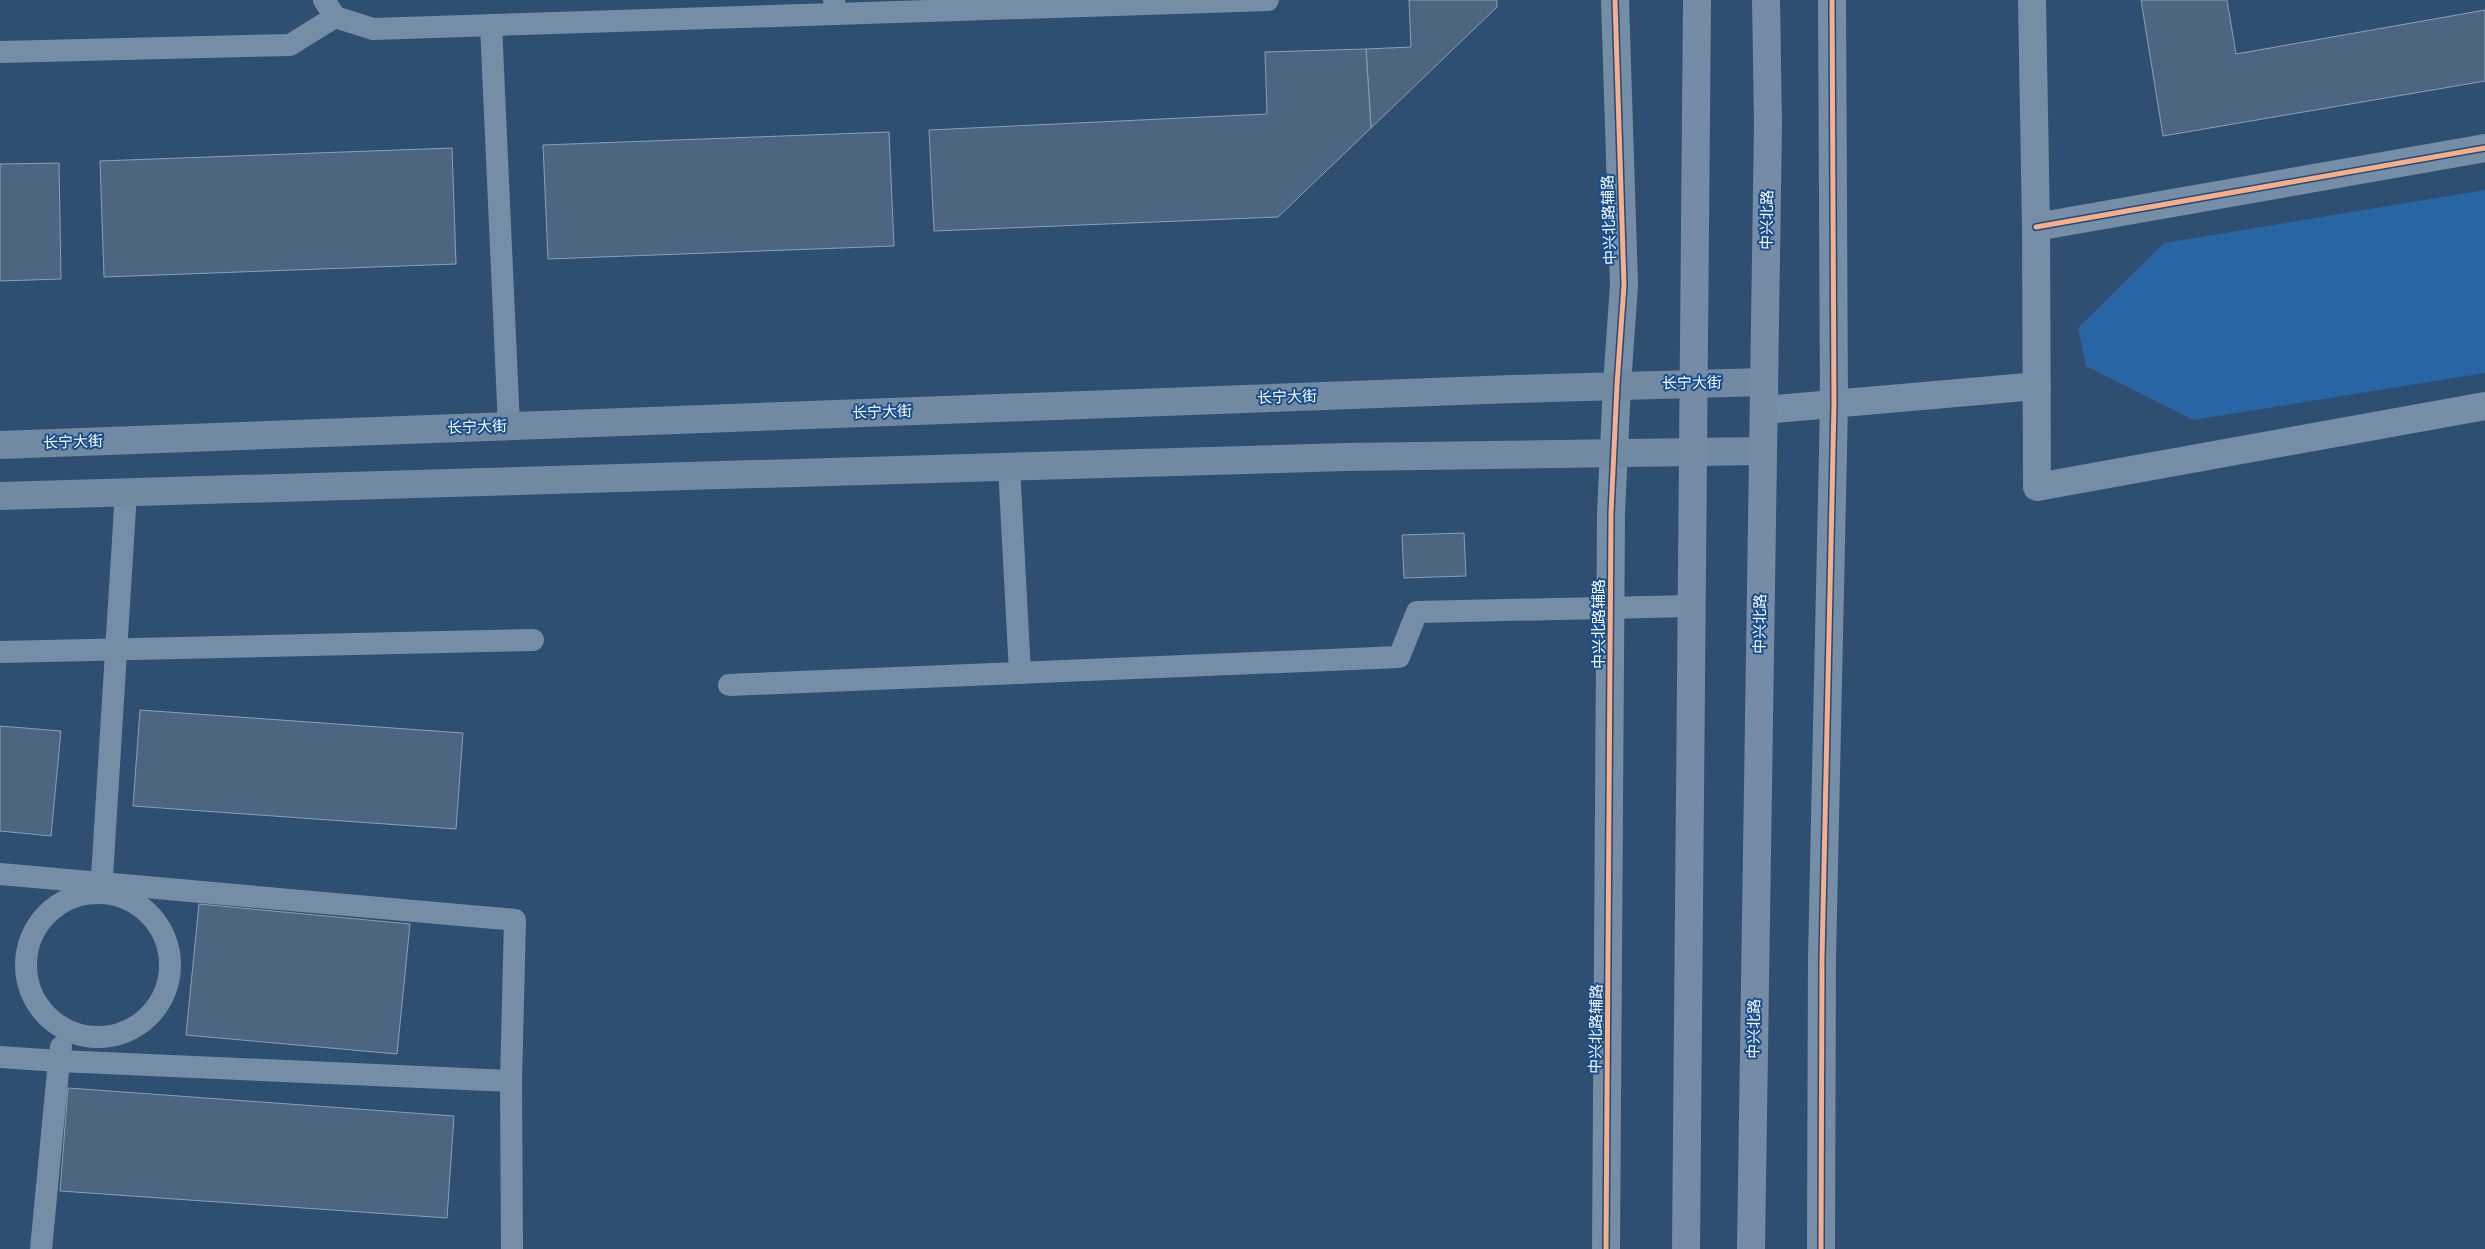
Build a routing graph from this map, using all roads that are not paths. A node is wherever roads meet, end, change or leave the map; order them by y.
1 (1268, 0) edge
2 (1615, 0) edge
3 (1697, 0) edge
4 (1766, 0) edge
5 (1832, 0) edge
6 (2032, 0) edge
7 (835, 7) edge
8 (329, 9) edge
9 (491, 25) junction
10 (0, 52) edge
11 (2485, 148) edge
12 (2036, 227) junction
13 (1764, 382) junction
14 (1694, 383) junction
15 (1616, 386) junction
16 (2037, 386) junction
17 (1834, 404) junction
18 (2485, 406) edge
19 (1764, 410) junction
20 (509, 426) junction
21 (0, 444) edge
22 (1693, 451) junction
23 (1763, 451) junction
24 (1614, 452) junction
25 (1009, 466) junction
26 (126, 492) junction
27 (0, 496) edge
28 (1692, 606) junction
29 (1611, 608) junction
30 (533, 640) dead end
31 (117, 649) junction
32 (0, 652) edge
33 (1020, 673) junction
34 (729, 685) dead end
35 (0, 874) edge
36 (101, 888) junction
37 (62, 1029) junction
38 (0, 1057) edge
39 (59, 1061) junction
40 (511, 1081) junction
41 (41, 1249) edge
42 (512, 1249) edge
43 (1606, 1249) edge
44 (1686, 1249) edge
45 (1751, 1249) edge
46 (1821, 1249) edge

1 - 7 lane
2 - 15 street, 中兴北路辅路
3 - 14 main road
4 - 13 main road, 中兴北路
5 - 17 street
6 - 12 street
7 - 9 lane
8 - 9 lane
8 - 10 lane
9 - 20 lane
11 - 12 street
12 - 16 street
13 - 14 main road, 长宁大街
13 - 19 main road, 中兴北路
14 - 15 main road, 长宁大街
14 - 22 main road
15 - 20 main road, 长宁大街
15 - 24 street, 中兴北路辅路
16 - 17 street
16 - 18 street
17 - 19 street
17 - 46 street
19 - 23 main road, 中兴北路
20 - 21 main road, 长宁大街
22 - 23 main road
22 - 24 main road
22 - 28 main road
23 - 45 main road, 中兴北路
24 - 25 main road
24 - 29 street, 中兴北路辅路
25 - 26 main road
25 - 33 lane
26 - 27 main road
26 - 31 lane
28 - 29 lane
28 - 44 main road
29 - 33 lane
29 - 43 street, 中兴北路辅路
30 - 31 lane
31 - 32 lane
31 - 36 lane
33 - 34 lane
35 - 36 lane
36 - 37 lane
36 - 37 lane
36 - 40 lane
37 - 39 lane
38 - 39 lane
39 - 40 lane
39 - 41 lane
40 - 42 lane

